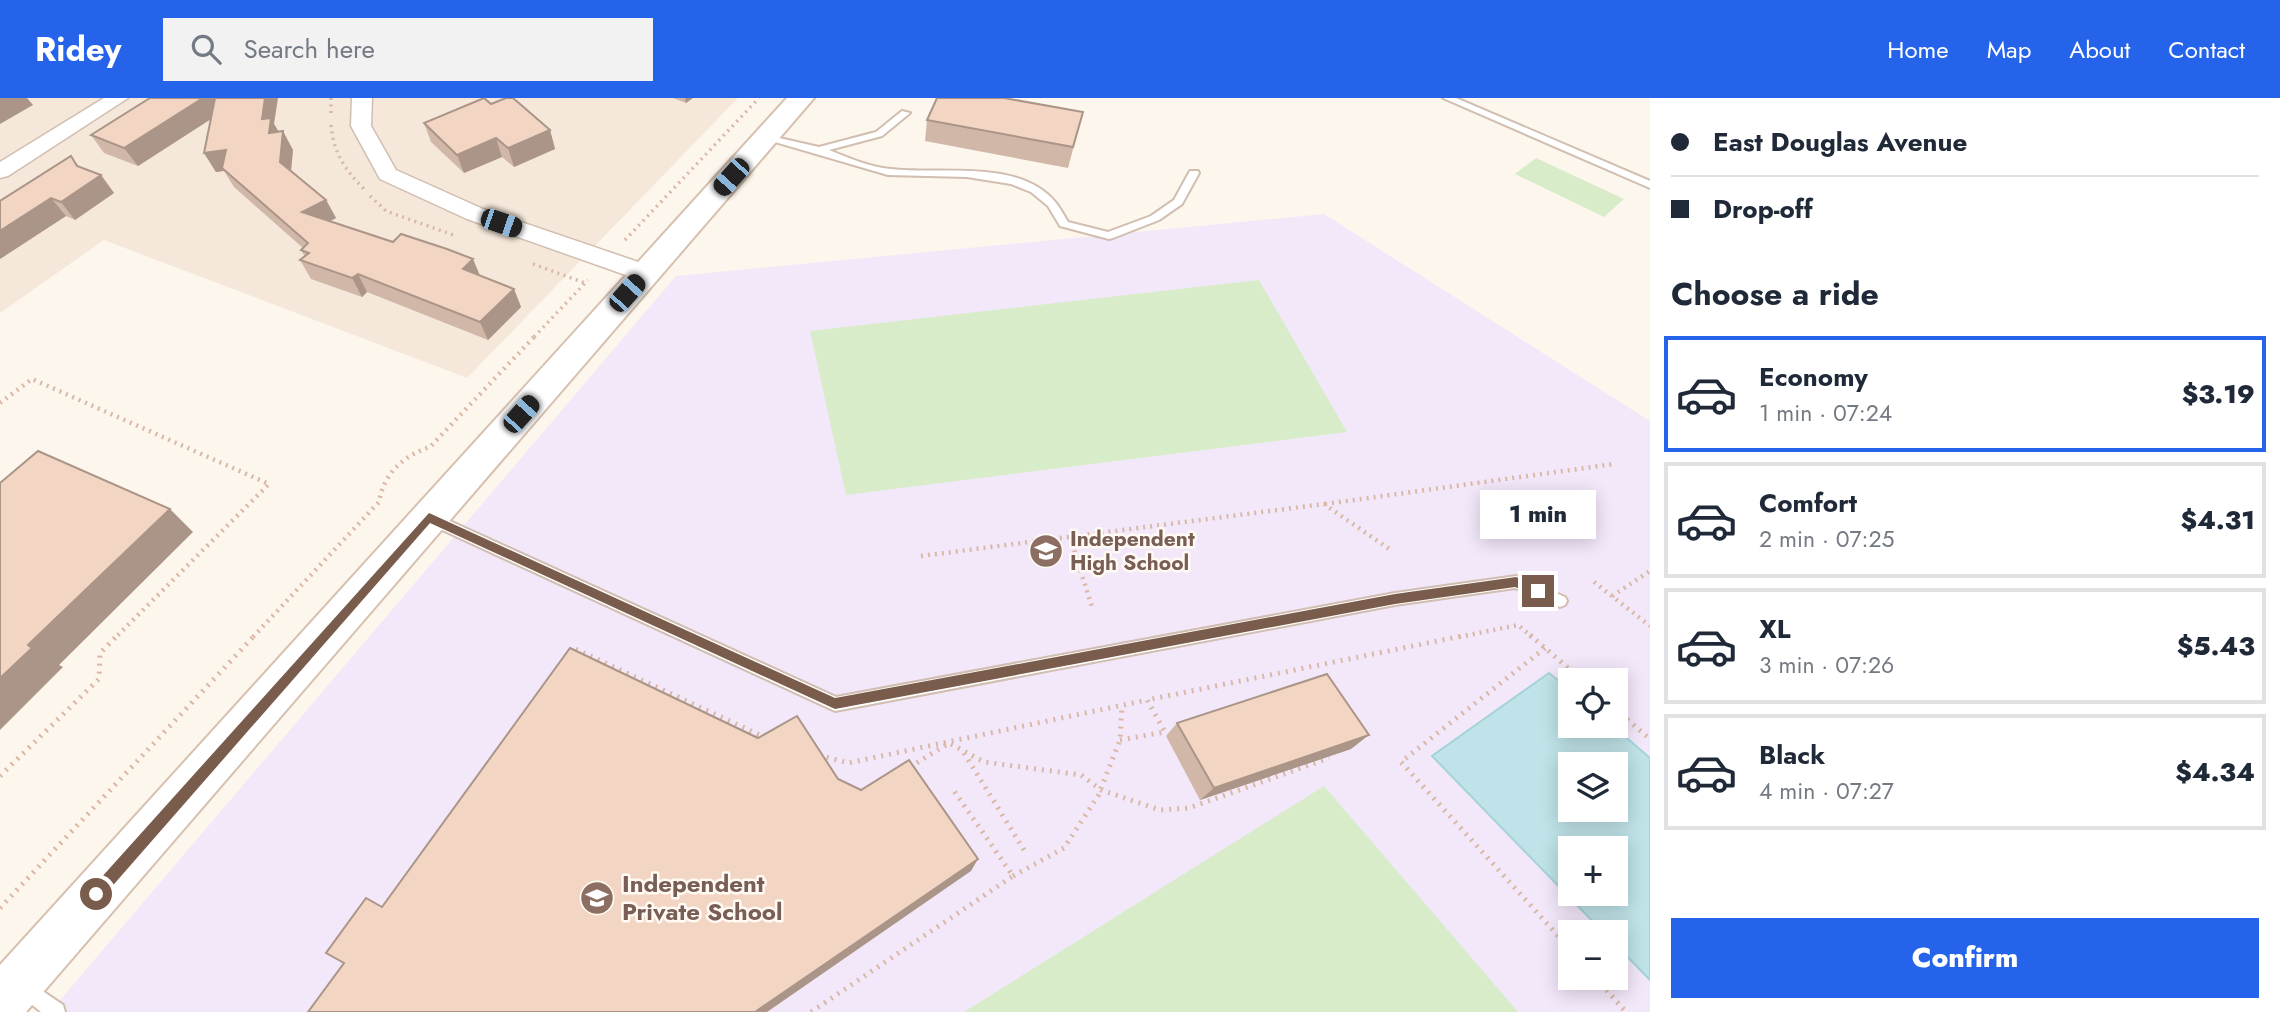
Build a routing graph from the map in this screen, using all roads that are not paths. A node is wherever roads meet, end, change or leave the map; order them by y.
1 (118, 98) edge
2 (362, 98) edge
3 (368, 98) edge
4 (802, 98) edge
5 (1448, 98) edge
6 (905, 113) dead end
7 (766, 138) junction
8 (819, 150) junction
9 (0, 171) edge
10 (1194, 173) dead end
11 (1650, 185) edge
12 (645, 274) junction
13 (429, 518) junction
14 (1560, 601) dead end
15 (9, 993) edge
16 (56, 1012) edge

1 - 9 street
2 - 3 street
2 - 12 street
4 - 7 street
5 - 11 lane
6 - 8 lane
7 - 8 lane
7 - 12 street
8 - 10 lane
12 - 13 street
13 - 14 lane
13 - 15 street
15 - 16 lane

